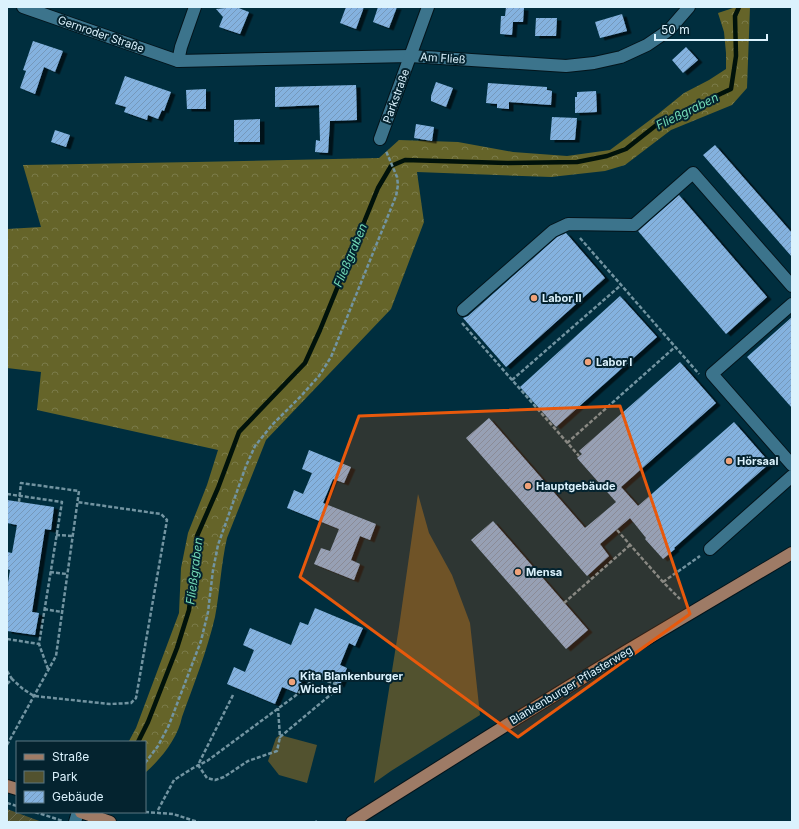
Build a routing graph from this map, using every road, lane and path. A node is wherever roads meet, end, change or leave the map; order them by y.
1 (23, 7) edge
2 (195, 7) edge
3 (428, 7) edge
4 (689, 7) edge
5 (410, 56) junction
6 (178, 61) junction
7 (380, 139) dead end
8 (387, 153) dead end
9 (568, 224) junction
10 (620, 284) junction
11 (792, 286) edge
12 (792, 304) edge
13 (464, 310) joint
14 (675, 347) junction
15 (712, 374) junction
16 (512, 380) junction
17 (567, 442) junction
18 (579, 456) dead end
19 (792, 465) edge
20 (792, 476) edge
21 (7, 494) edge
22 (20, 496) junction
23 (19, 502) dead end
24 (77, 502) junction
25 (617, 530) dead end
26 (56, 535) junction
27 (72, 536) junction
28 (630, 545) junction
29 (710, 549) joint
30 (792, 553) edge
31 (50, 572) junction
32 (67, 574) junction
33 (663, 582) junction
34 (680, 598) dead end
35 (564, 603) dead end
36 (44, 609) junction
37 (62, 612) junction
38 (7, 639) edge
39 (39, 644) junction
40 (49, 670) junction
41 (7, 671) edge
42 (12, 679) junction
43 (7, 684) edge
44 (233, 695) dead end
45 (34, 696) junction
46 (278, 708) junction
47 (280, 737) junction
48 (7, 745) edge
49 (146, 762) edge
50 (198, 765) junction
51 (158, 810) dead end
52 (146, 812) edge
53 (38, 813) edge
54 (84, 813) edge
55 (64, 822) edge
56 (110, 822) edge
57 (198, 822) edge
58 (352, 822) edge

1 - 6 street, Gernroder Straße
2 - 6 street
3 - 5 street, Parkstraße
4 - 5 street, Am Fließ
5 - 6 street, Am Fließ
5 - 7 street, Parkstraße
8 - 49 path
9 - 10 path
9 - 11 street
9 - 13 street
10 - 14 path
10 - 16 path
12 - 15 street
13 - 16 path
14 - 15 path
14 - 17 path
15 - 19 street
16 - 17 path
17 - 18 path
20 - 29 street
21 - 22 path
22 - 23 path
22 - 24 path
22 - 26 path
24 - 27 path
24 - 45 path
25 - 28 path
26 - 27 path
26 - 31 path
27 - 32 path
28 - 33 path
28 - 35 path
29 - 33 path
30 - 58 main road, Blankenburger Pflasterweg
31 - 32 path
31 - 36 path
32 - 37 path
33 - 34 path
36 - 37 path
36 - 39 path
37 - 40 path
38 - 39 path
39 - 40 path
40 - 45 path
41 - 42 path
42 - 43 path
42 - 45 path
44 - 50 path
45 - 48 path
46 - 47 path
46 - 47 path
46 - 50 path
47 - 50 path
50 - 51 path
52 - 57 path
53 - 55 path
54 - 56 main road

